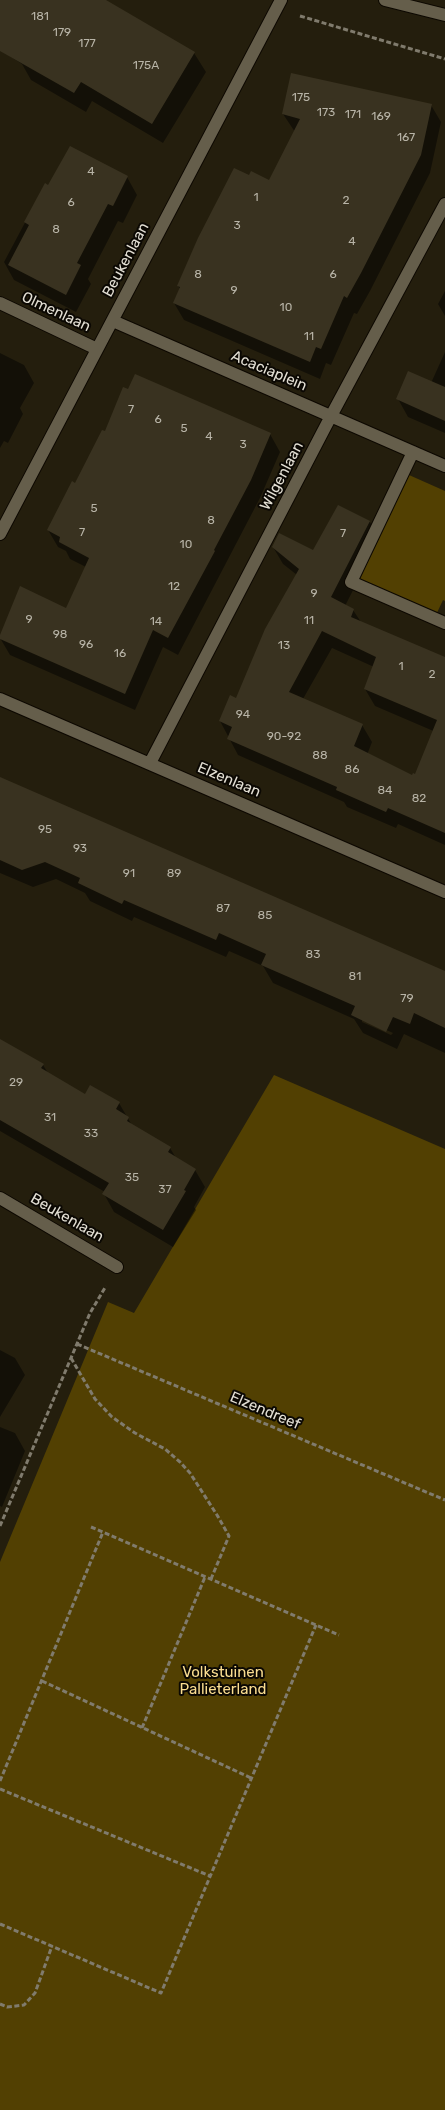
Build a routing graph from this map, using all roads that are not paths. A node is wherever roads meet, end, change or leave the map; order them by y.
1 (385, 0) edge
2 (278, 5) edge
3 (445, 15) edge
4 (445, 204) edge
5 (0, 303) edge
6 (112, 321) junction
7 (97, 349) junction
8 (331, 416) junction
9 (413, 452) junction
10 (445, 466) edge
11 (0, 534) edge
12 (445, 623) edge
13 (0, 699) edge
14 (150, 763) junction
15 (445, 892) edge
16 (0, 1198) edge
17 (117, 1267) road end

1 - 3 street
2 - 6 street, Beukenlaan
4 - 8 street, Wilgenlaan
5 - 7 street, Olmenlaan
6 - 7 street, Beukenlaan
6 - 8 street, Acaciaplein
7 - 11 street, Beukenlaan
8 - 9 street, Acaciaplein
8 - 14 street, Wilgenlaan
9 - 10 street, Acaciaplein
9 - 12 street
13 - 14 street, Elzenlaan
14 - 15 street, Elzenlaan
16 - 17 street, Beukenlaan

